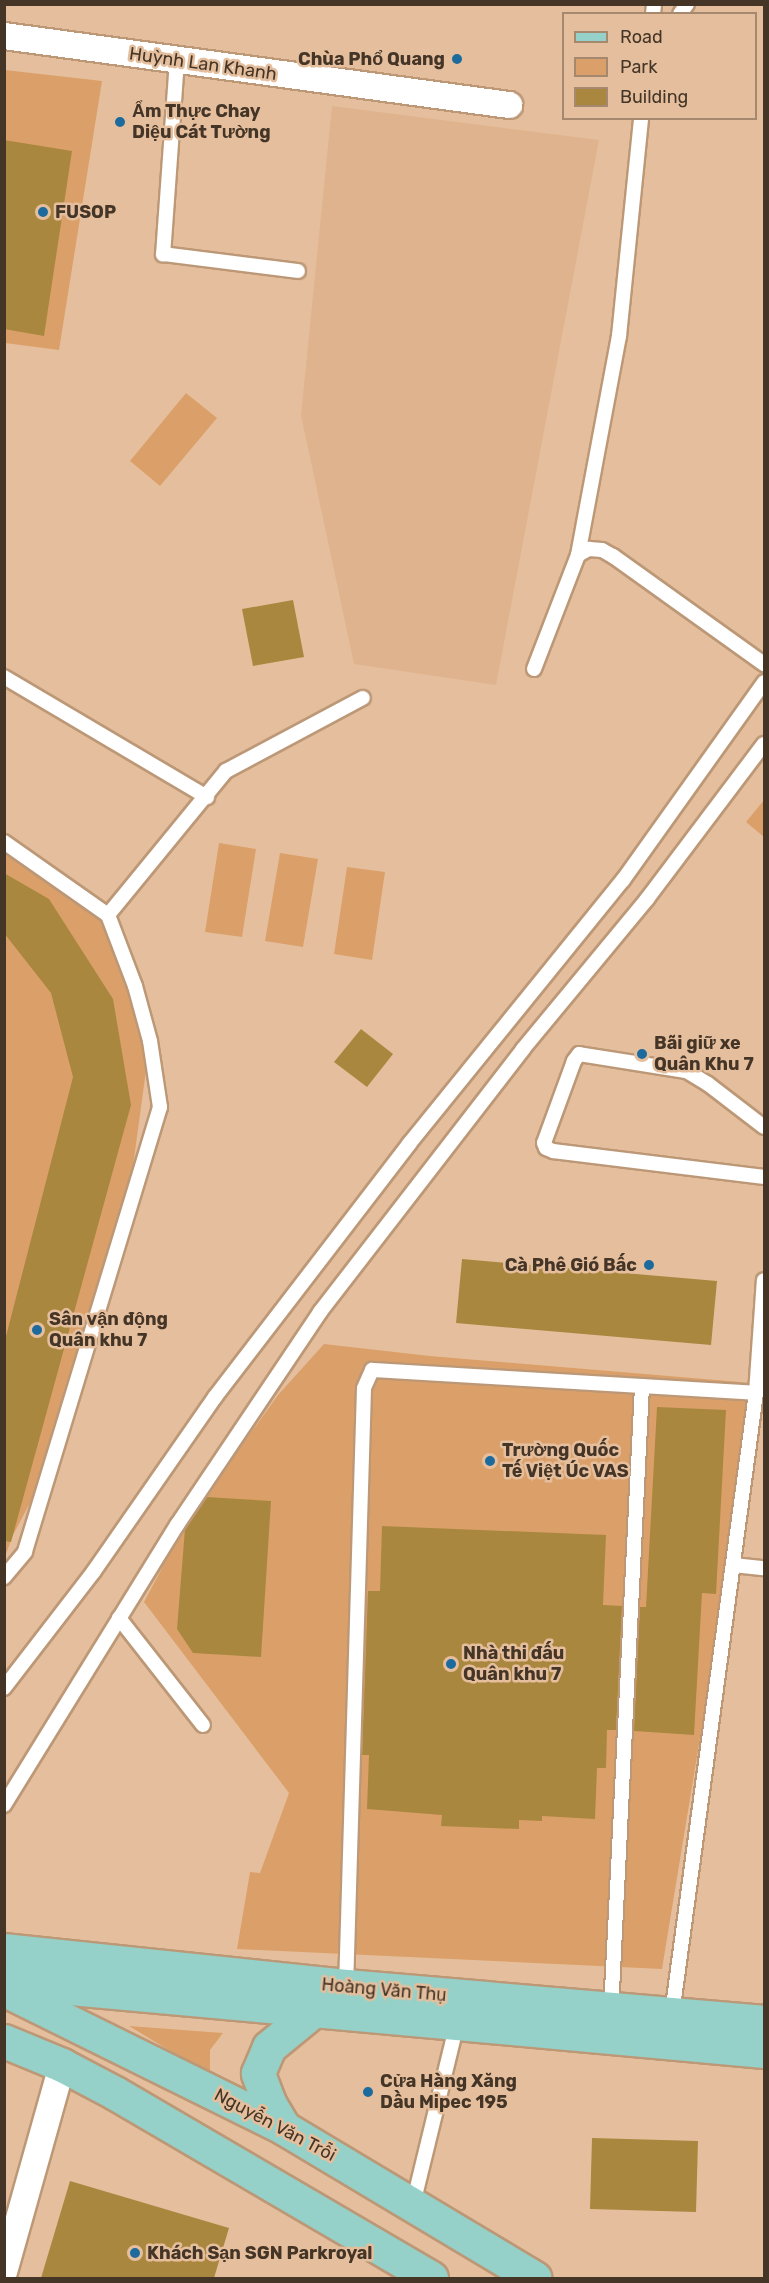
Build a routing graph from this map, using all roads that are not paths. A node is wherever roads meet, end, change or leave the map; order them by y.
1 (4, 36) edge
2 (177, 60) junction
3 (509, 105) dead end
4 (641, 120) edge
5 (298, 271) dead end
6 (578, 555) junction
7 (765, 664) edge
8 (534, 669) dead end
9 (4, 677) edge
10 (765, 682) edge
11 (363, 698) dead end
12 (765, 744) edge
13 (207, 797) junction
14 (4, 842) edge
15 (108, 915) junction
16 (765, 1127) edge
17 (765, 1177) edge
18 (765, 1280) edge
19 (642, 1386) junction
20 (756, 1393) junction
21 (733, 1565) junction
22 (765, 1568) edge
23 (4, 1577) edge
24 (119, 1618) junction
25 (4, 1688) edge
26 (203, 1725) dead end
27 (4, 1805) edge
28 (4, 1950) edge
29 (4, 1982) edge
30 (4, 1990) edge
31 (335, 2003) junction
32 (765, 2022) edge
33 (457, 2023) junction
34 (610, 2024) junction
35 (671, 2029) junction
36 (4, 2041) edge
37 (765, 2051) edge
38 (62, 2066) junction
39 (284, 2128) junction
40 (413, 2204) junction
41 (4, 2272) edge
42 (431, 2278) edge
43 (535, 2278) edge

1 - 2 street, Huỳnh Lan Khanh
2 - 3 street, Huỳnh Lan Khanh
2 - 5 lane
4 - 6 lane
6 - 7 lane
6 - 8 lane
9 - 13 lane
10 - 25 lane
11 - 13 lane
12 - 24 lane
13 - 15 lane
14 - 15 lane
15 - 23 lane
16 - 17 lane
18 - 20 lane
19 - 20 lane
19 - 31 lane
19 - 34 lane
20 - 21 lane
21 - 22 lane
21 - 35 lane
24 - 26 lane
24 - 27 lane
28 - 31 main road, Hoàng Văn Thụ
29 - 31 main road, Hoàng Văn Thụ
30 - 39 main road, Nguyễn Văn Trỗi
31 - 33 main road, Hoàng Văn Thụ
31 - 34 main road, Hoàng Văn Thụ
31 - 39 main road
32 - 35 main road, Hoàng Văn Thụ
33 - 34 main road, Hoàng Văn Thụ
33 - 40 lane
34 - 35 main road, Hoàng Văn Thụ
35 - 37 main road, Hoàng Văn Thụ
36 - 38 main road
38 - 41 street
38 - 42 main road
39 - 40 main road, Nguyễn Văn Trỗi
40 - 43 main road, Nguyễn Văn Trỗi

